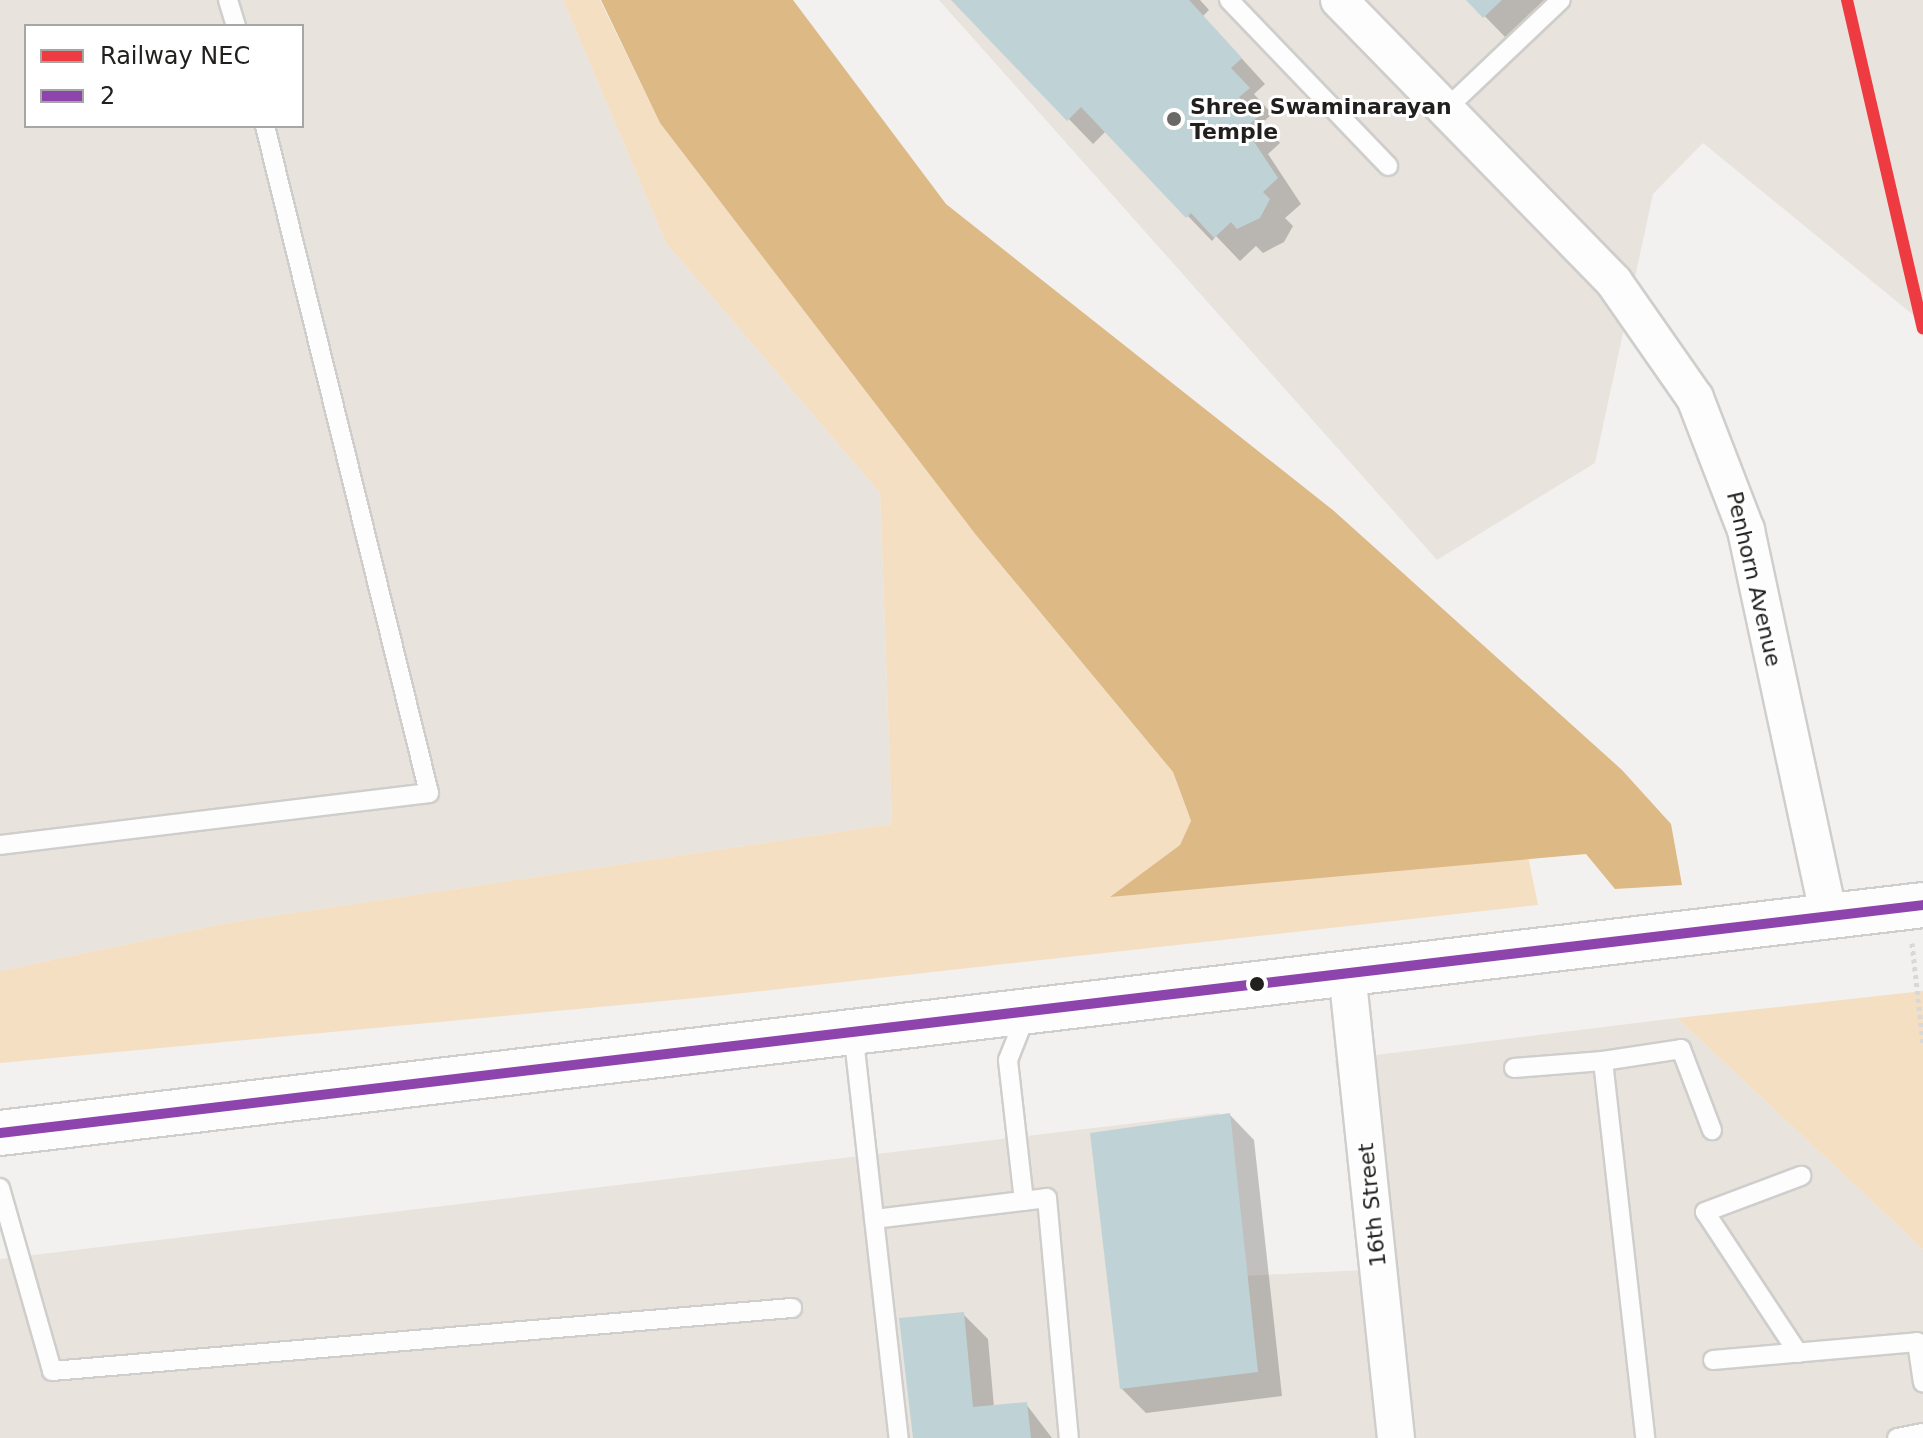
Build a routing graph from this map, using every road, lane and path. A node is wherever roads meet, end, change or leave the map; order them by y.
1 (228, 0) edge
2 (1229, 0) edge
3 (1339, 0) edge
4 (1561, 0) edge
5 (235, 24) edge
6 (1446, 109) junction
7 (265, 128) edge
8 (1388, 166) dead end
9 (0, 845) edge
10 (1917, 905) edge
11 (1828, 914) junction
12 (1347, 972) junction
13 (1027, 1010) junction
14 (853, 1031) junction
15 (1923, 1045) edge
16 (1603, 1061) junction
17 (1514, 1068) dead end
18 (1712, 1130) dead end
19 (0, 1133) edge
20 (1801, 1176) dead end
21 (0, 1188) edge
22 (1024, 1201) junction
23 (874, 1219) junction
24 (792, 1308) dead end
25 (1798, 1353) junction
26 (1713, 1360) dead end
27 (1923, 1383) edge
28 (1923, 1433) edge
29 (899, 1438) edge
30 (1069, 1438) edge
31 (1396, 1438) edge
32 (1645, 1438) edge
33 (1897, 1438) edge

1 - 5 lane
2 - 8 lane
3 - 6 street, Penhorn Avenue
4 - 6 lane
6 - 11 street, Penhorn Avenue
7 - 9 lane
10 - 11 main road
10 - 15 path
11 - 12 main road
12 - 13 main road
12 - 31 street, 16th Street
13 - 14 main road
13 - 22 lane
14 - 19 main road
14 - 23 lane
16 - 17 lane
16 - 18 lane
16 - 32 lane
20 - 25 lane
21 - 24 lane
22 - 23 lane
22 - 30 lane
23 - 29 lane
25 - 26 lane
25 - 27 lane
28 - 33 lane

